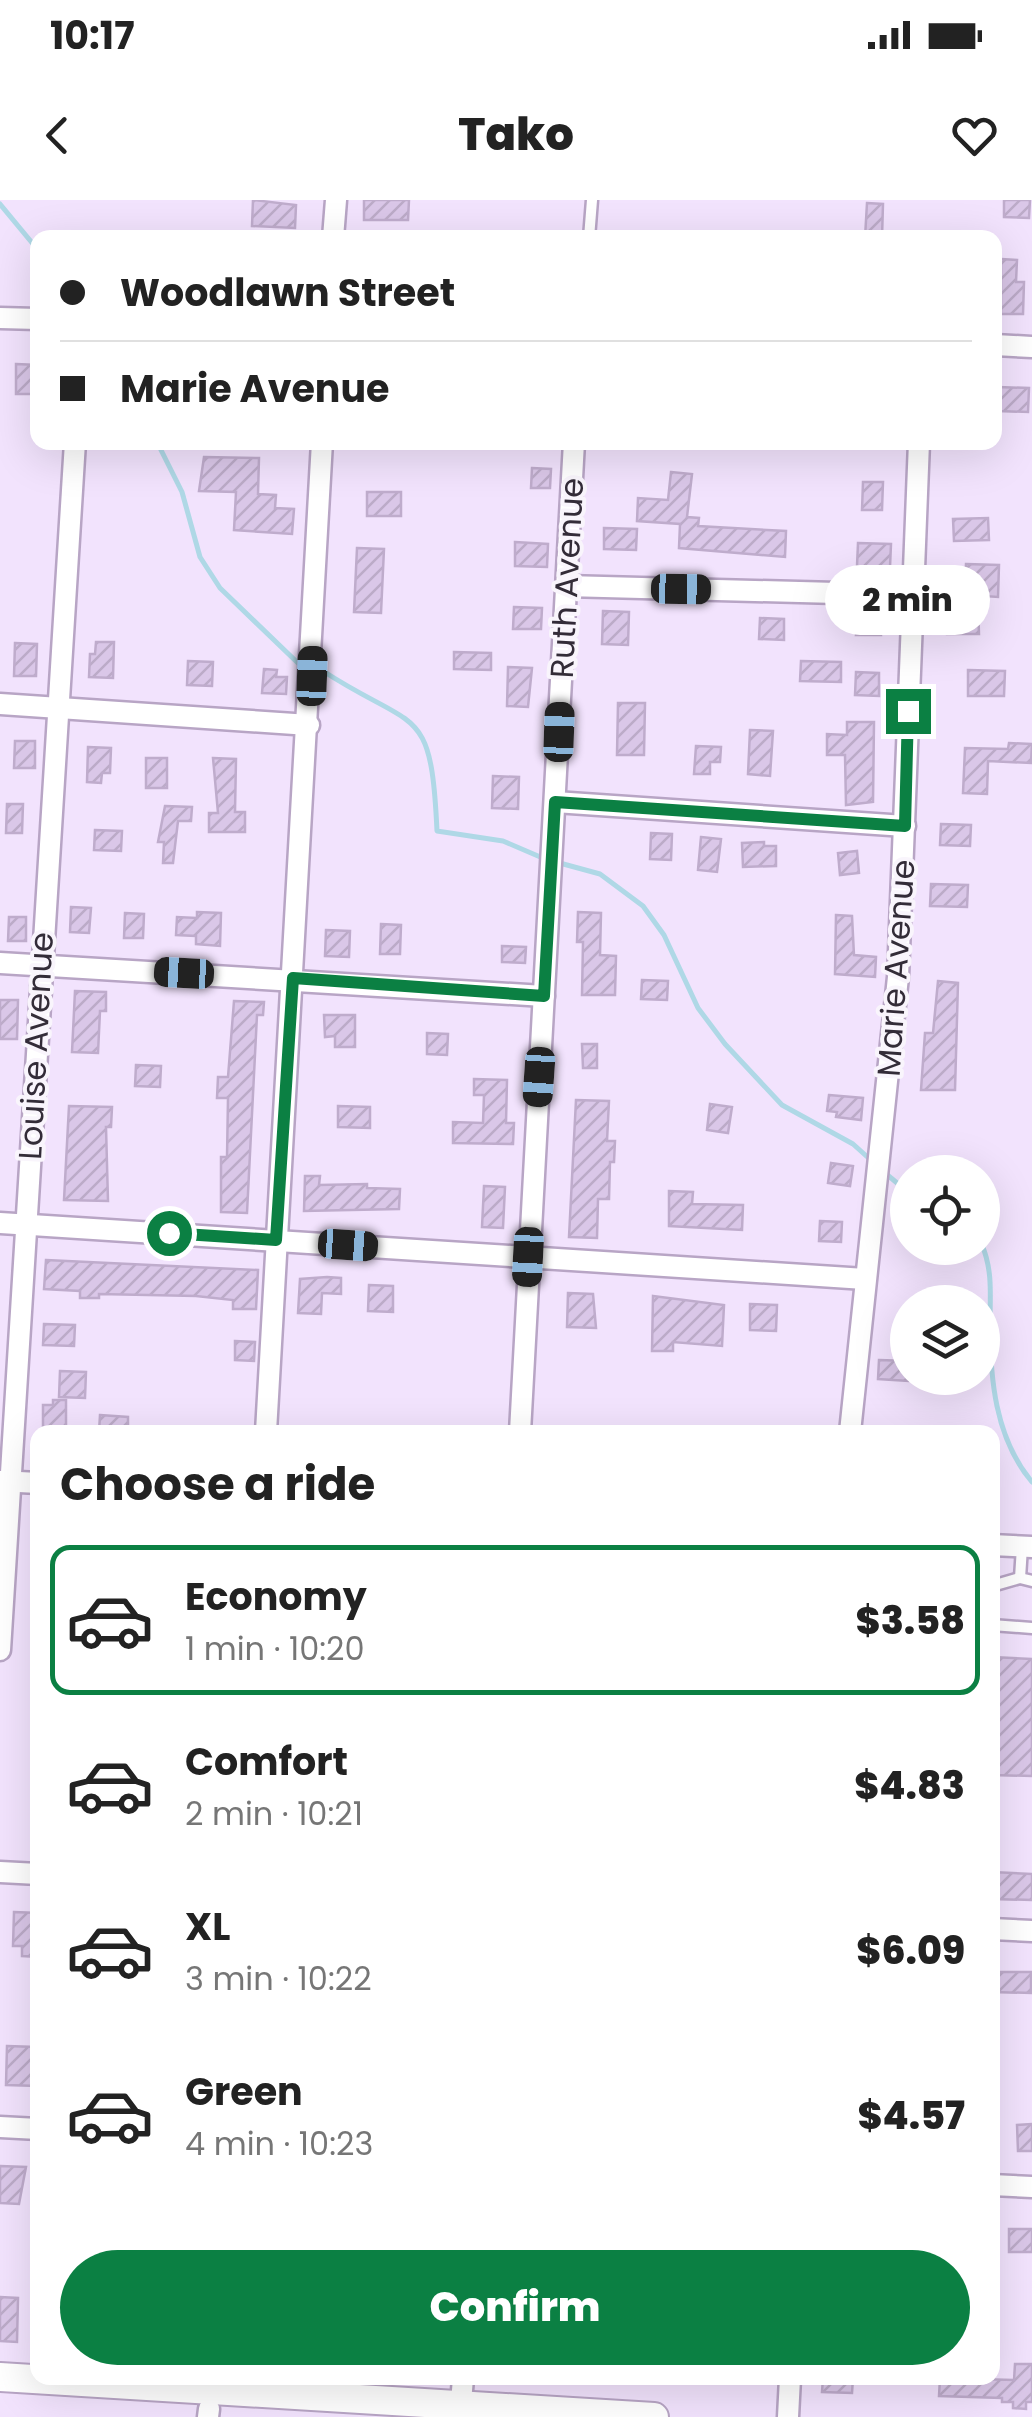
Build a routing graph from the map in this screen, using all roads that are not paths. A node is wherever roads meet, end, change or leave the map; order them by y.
1 (336, 200) edge
2 (592, 200) edge
3 (334, 230) edge
4 (590, 230) edge
5 (0, 318) edge
6 (30, 318) edge
7 (1002, 346) edge
8 (1032, 347) edge
9 (75, 450) edge
10 (322, 450) edge
11 (574, 450) edge
12 (919, 450) edge
13 (566, 586) junction
14 (912, 595) junction
15 (0, 704) edge
16 (59, 708) junction
17 (308, 725) junction
18 (555, 802) junction
19 (905, 826) junction
20 (0, 963) edge
21 (40, 965) junction
22 (293, 978) junction
23 (544, 996) junction
24 (0, 1223) edge
25 (26, 1224) junction
26 (276, 1240) junction
27 (528, 1257) junction
28 (864, 1279) junction
29 (266, 1425) edge
30 (520, 1425) edge
31 (851, 1425) edge
32 (4, 1481) edge
33 (30, 1483) edge
34 (1000, 1545) edge
35 (1027, 1546) edge
36 (1026, 1580) edge
37 (1000, 1585) edge
38 (1000, 1626) edge
39 (1032, 1628) edge
40 (0, 1650) edge
41 (0, 1872) edge
42 (30, 1874) edge
43 (1000, 1929) edge
44 (1032, 1931) edge
45 (0, 2127) edge
46 (30, 2129) edge
47 (1000, 2185) edge
48 (1032, 2187) edge
49 (0, 2377) edge
50 (30, 2380) edge
51 (80, 2385) edge
52 (790, 2385) edge
53 (0, 2396) edge
54 (210, 2398) edge
55 (461, 2399) edge
56 (369, 2417) edge
57 (654, 2417) edge
58 (788, 2417) edge

1 - 3 street
2 - 4 lane
5 - 6 street
7 - 8 street
9 - 16 street, Louise Avenue
10 - 17 street
11 - 13 street, Ruth Avenue
12 - 14 street, Marie Avenue
13 - 14 street
13 - 18 street, Ruth Avenue
14 - 19 street, Marie Avenue
15 - 16 street
16 - 17 street
16 - 21 street, Louise Avenue
17 - 22 street
18 - 19 street
18 - 23 street, Ruth Avenue
19 - 28 street, Marie Avenue
20 - 21 street
21 - 22 street
21 - 25 street, Louise Avenue
22 - 23 street
22 - 26 street
23 - 27 street, Ruth Avenue
24 - 25 street
25 - 26 street
25 - 32 street, Louise Avenue
26 - 27 street
26 - 29 street
27 - 28 street
27 - 30 street, Ruth Avenue
28 - 31 street, Marie Avenue
32 - 33 street
32 - 40 street, Louise Avenue
34 - 35 street
35 - 36 lane
36 - 37 lane
38 - 39 lane
41 - 42 street
43 - 44 street
45 - 46 street
47 - 48 street
49 - 50 main road
51 - 54 main road
52 - 58 street
53 - 54 main road
54 - 55 main road
54 - 56 main road
55 - 57 main road

